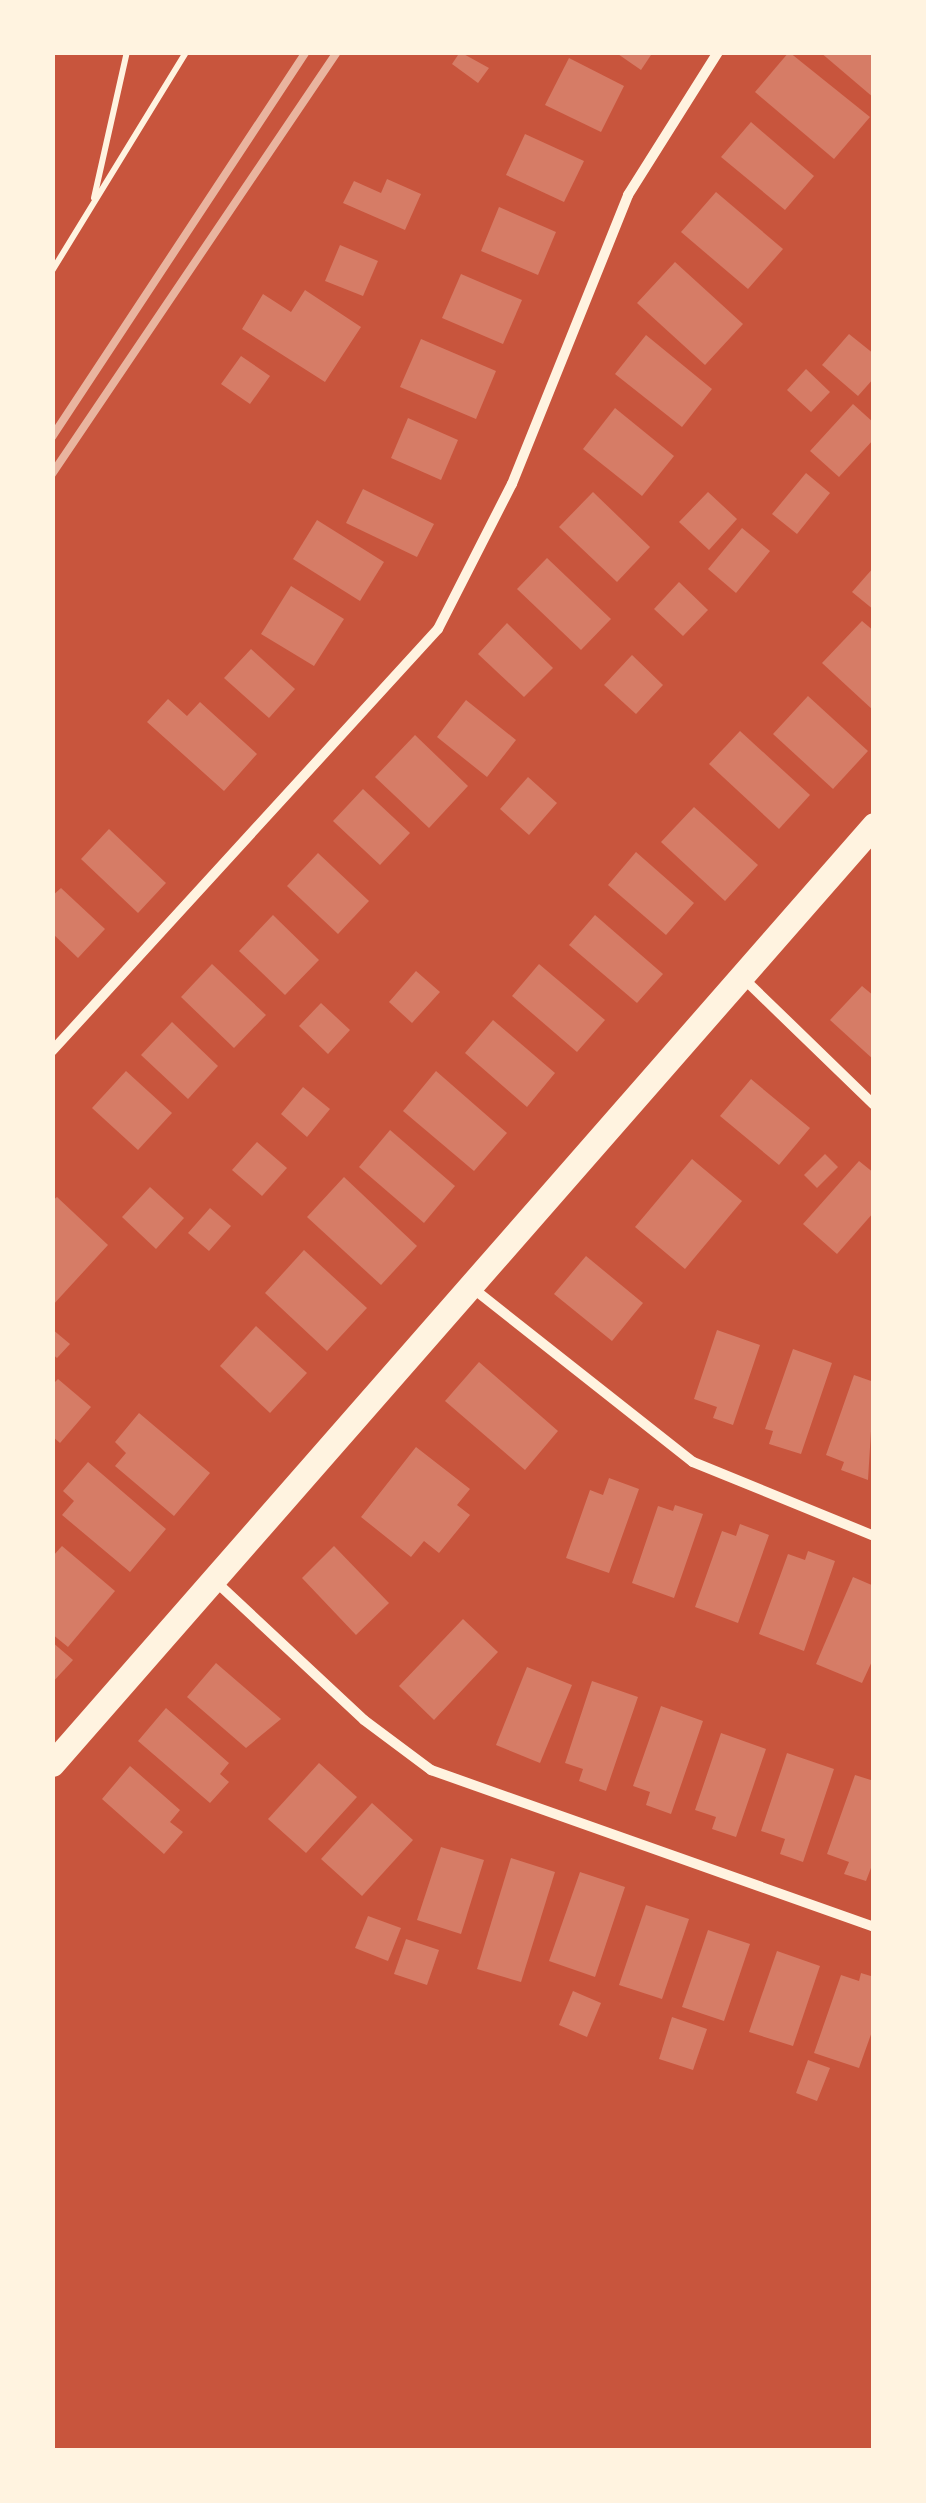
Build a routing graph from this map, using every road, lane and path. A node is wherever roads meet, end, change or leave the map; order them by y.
1 (127, 52) edge
2 (186, 52) edge
3 (718, 52) edge
4 (93, 204) junction
5 (52, 272) edge
6 (874, 825) edge
7 (740, 975) junction
8 (52, 1051) edge
9 (874, 1105) edge
10 (470, 1286) junction
11 (874, 1536) edge
12 (214, 1580) junction
13 (52, 1764) edge
14 (874, 1928) edge

1 - 4 path
2 - 4 path
3 - 8 street
4 - 5 path
6 - 7 main road
7 - 9 street
7 - 10 main road
10 - 11 street
10 - 12 main road
12 - 13 main road
12 - 14 street

